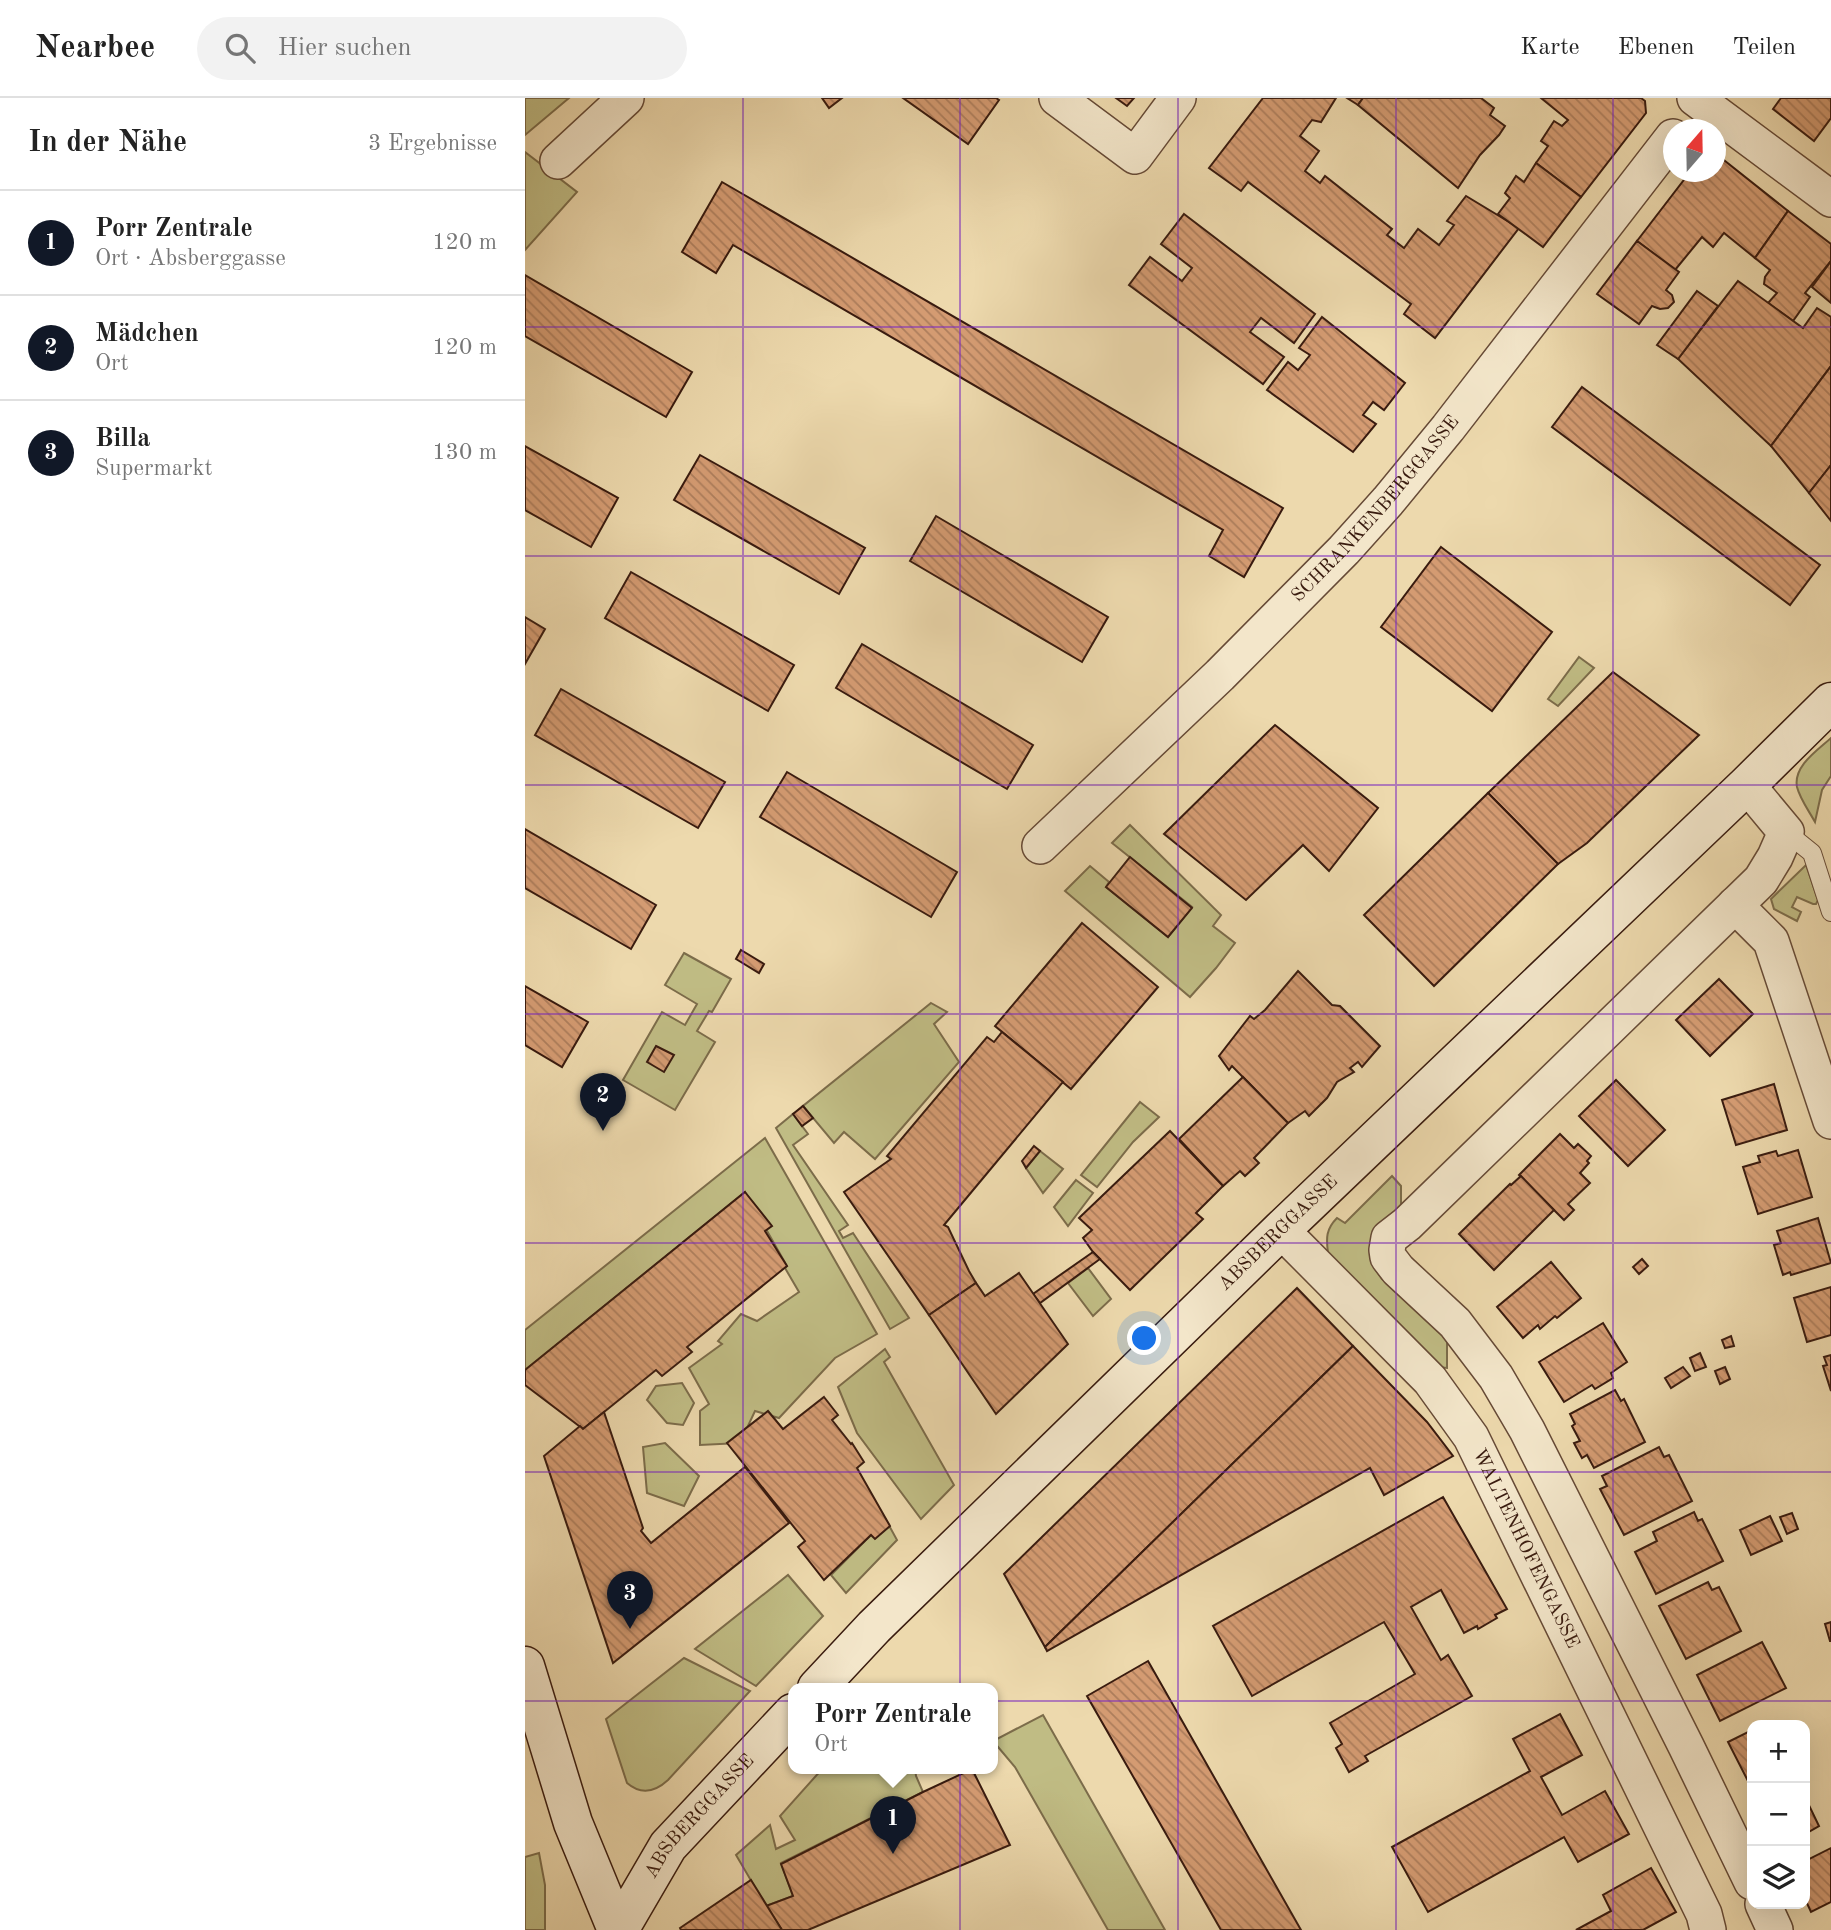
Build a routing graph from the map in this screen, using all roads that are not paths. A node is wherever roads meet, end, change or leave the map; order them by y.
1 (626, 98) edge
2 (1057, 98) edge
3 (1178, 98) edge
4 (1700, 99) edge
5 (1686, 119) edge
6 (1663, 151) edge
7 (558, 161) dead end
8 (1831, 199) edge
9 (1831, 702) edge
10 (1747, 785) junction
11 (1786, 832) junction
12 (1040, 846) dead end
13 (1735, 905) junction
14 (1831, 912) edge
15 (1831, 1121) edge
16 (1281, 1230) junction
17 (525, 1666) edge
18 (822, 1683) edge
19 (788, 1718) edge
20 (1747, 1872) edge
21 (1765, 1909) edge
22 (1706, 1922) edge
23 (618, 1930) edge
24 (1775, 1930) edge

1 - 7 street
2 - 3 street
4 - 5 street
4 - 8 street
6 - 12 street, SCHRANKENBERGGASSE
9 - 10 street, ABSBERGGASSE
10 - 11 street
10 - 16 street, ABSBERGGASSE
11 - 13 street
11 - 14 lane
13 - 15 street
13 - 20 street
16 - 18 street, ABSBERGGASSE
16 - 22 street, WALTENHOFENGASSE
17 - 23 street
19 - 23 street, ABSBERGGASSE
21 - 24 street

